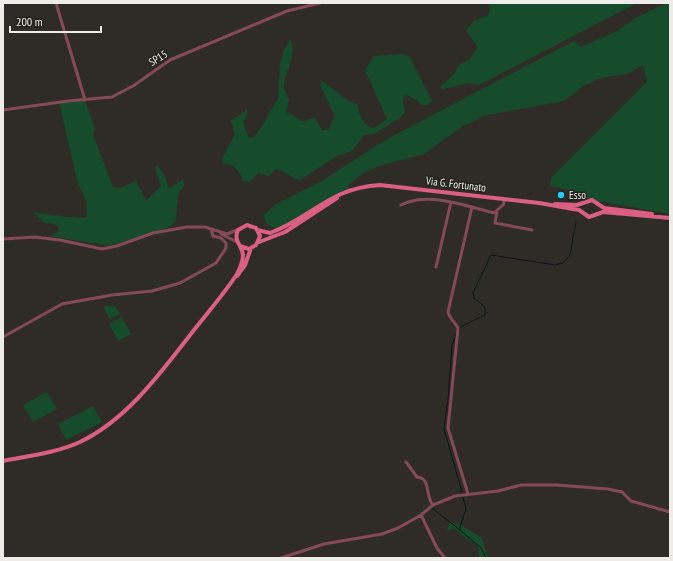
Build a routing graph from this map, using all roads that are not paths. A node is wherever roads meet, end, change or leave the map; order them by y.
1 (56, 3) edge
2 (320, 3) edge
3 (85, 100) junction
4 (3, 110) edge
5 (372, 186) junction
6 (506, 199) junction
7 (452, 202) junction
8 (539, 203) junction
9 (584, 203) junction
10 (597, 203) junction
11 (400, 205) dead end
12 (472, 207) junction
13 (497, 212) junction
14 (582, 213) junction
15 (597, 214) junction
16 (662, 217) junction
17 (670, 218) edge
18 (239, 228) junction
19 (211, 229) junction
20 (258, 230) junction
21 (532, 230) dead end
22 (216, 231) junction
23 (3, 239) edge
24 (237, 242) junction
25 (258, 242) junction
26 (240, 246) junction
27 (251, 248) junction
28 (436, 267) dead end
29 (231, 282) junction
30 (3, 337) edge
31 (3, 461) edge
32 (406, 462) dead end
33 (468, 494) junction
34 (433, 505) junction
35 (670, 512) edge
36 (421, 515) junction
37 (281, 558) edge
38 (445, 558) edge

1 - 3 street
2 - 3 street, SP15
3 - 4 street, SP15
5 - 6 main road, Via G. Fortunato
5 - 20 main road, Via G. Fortunato
5 - 25 main road, Via G. Fortunato
6 - 8 main road, Via G. Fortunato
6 - 13 street
7 - 11 street
7 - 12 street
7 - 28 street
8 - 9 main road
8 - 14 main road
9 - 10 main road
9 - 14 main road
10 - 15 main road
10 - 16 main road
12 - 13 street
12 - 33 street
13 - 21 street
14 - 15 main road
15 - 16 main road
16 - 17 main road
18 - 20 main road
18 - 22 street
18 - 24 main road
19 - 22 street
19 - 23 street
19 - 30 street
20 - 25 main road
22 - 24 street
24 - 26 main road
25 - 27 main road
26 - 27 main road
26 - 29 main road
27 - 29 main road
29 - 31 main road
32 - 34 street
33 - 34 street
33 - 35 street
34 - 36 street
36 - 37 street
36 - 38 street

